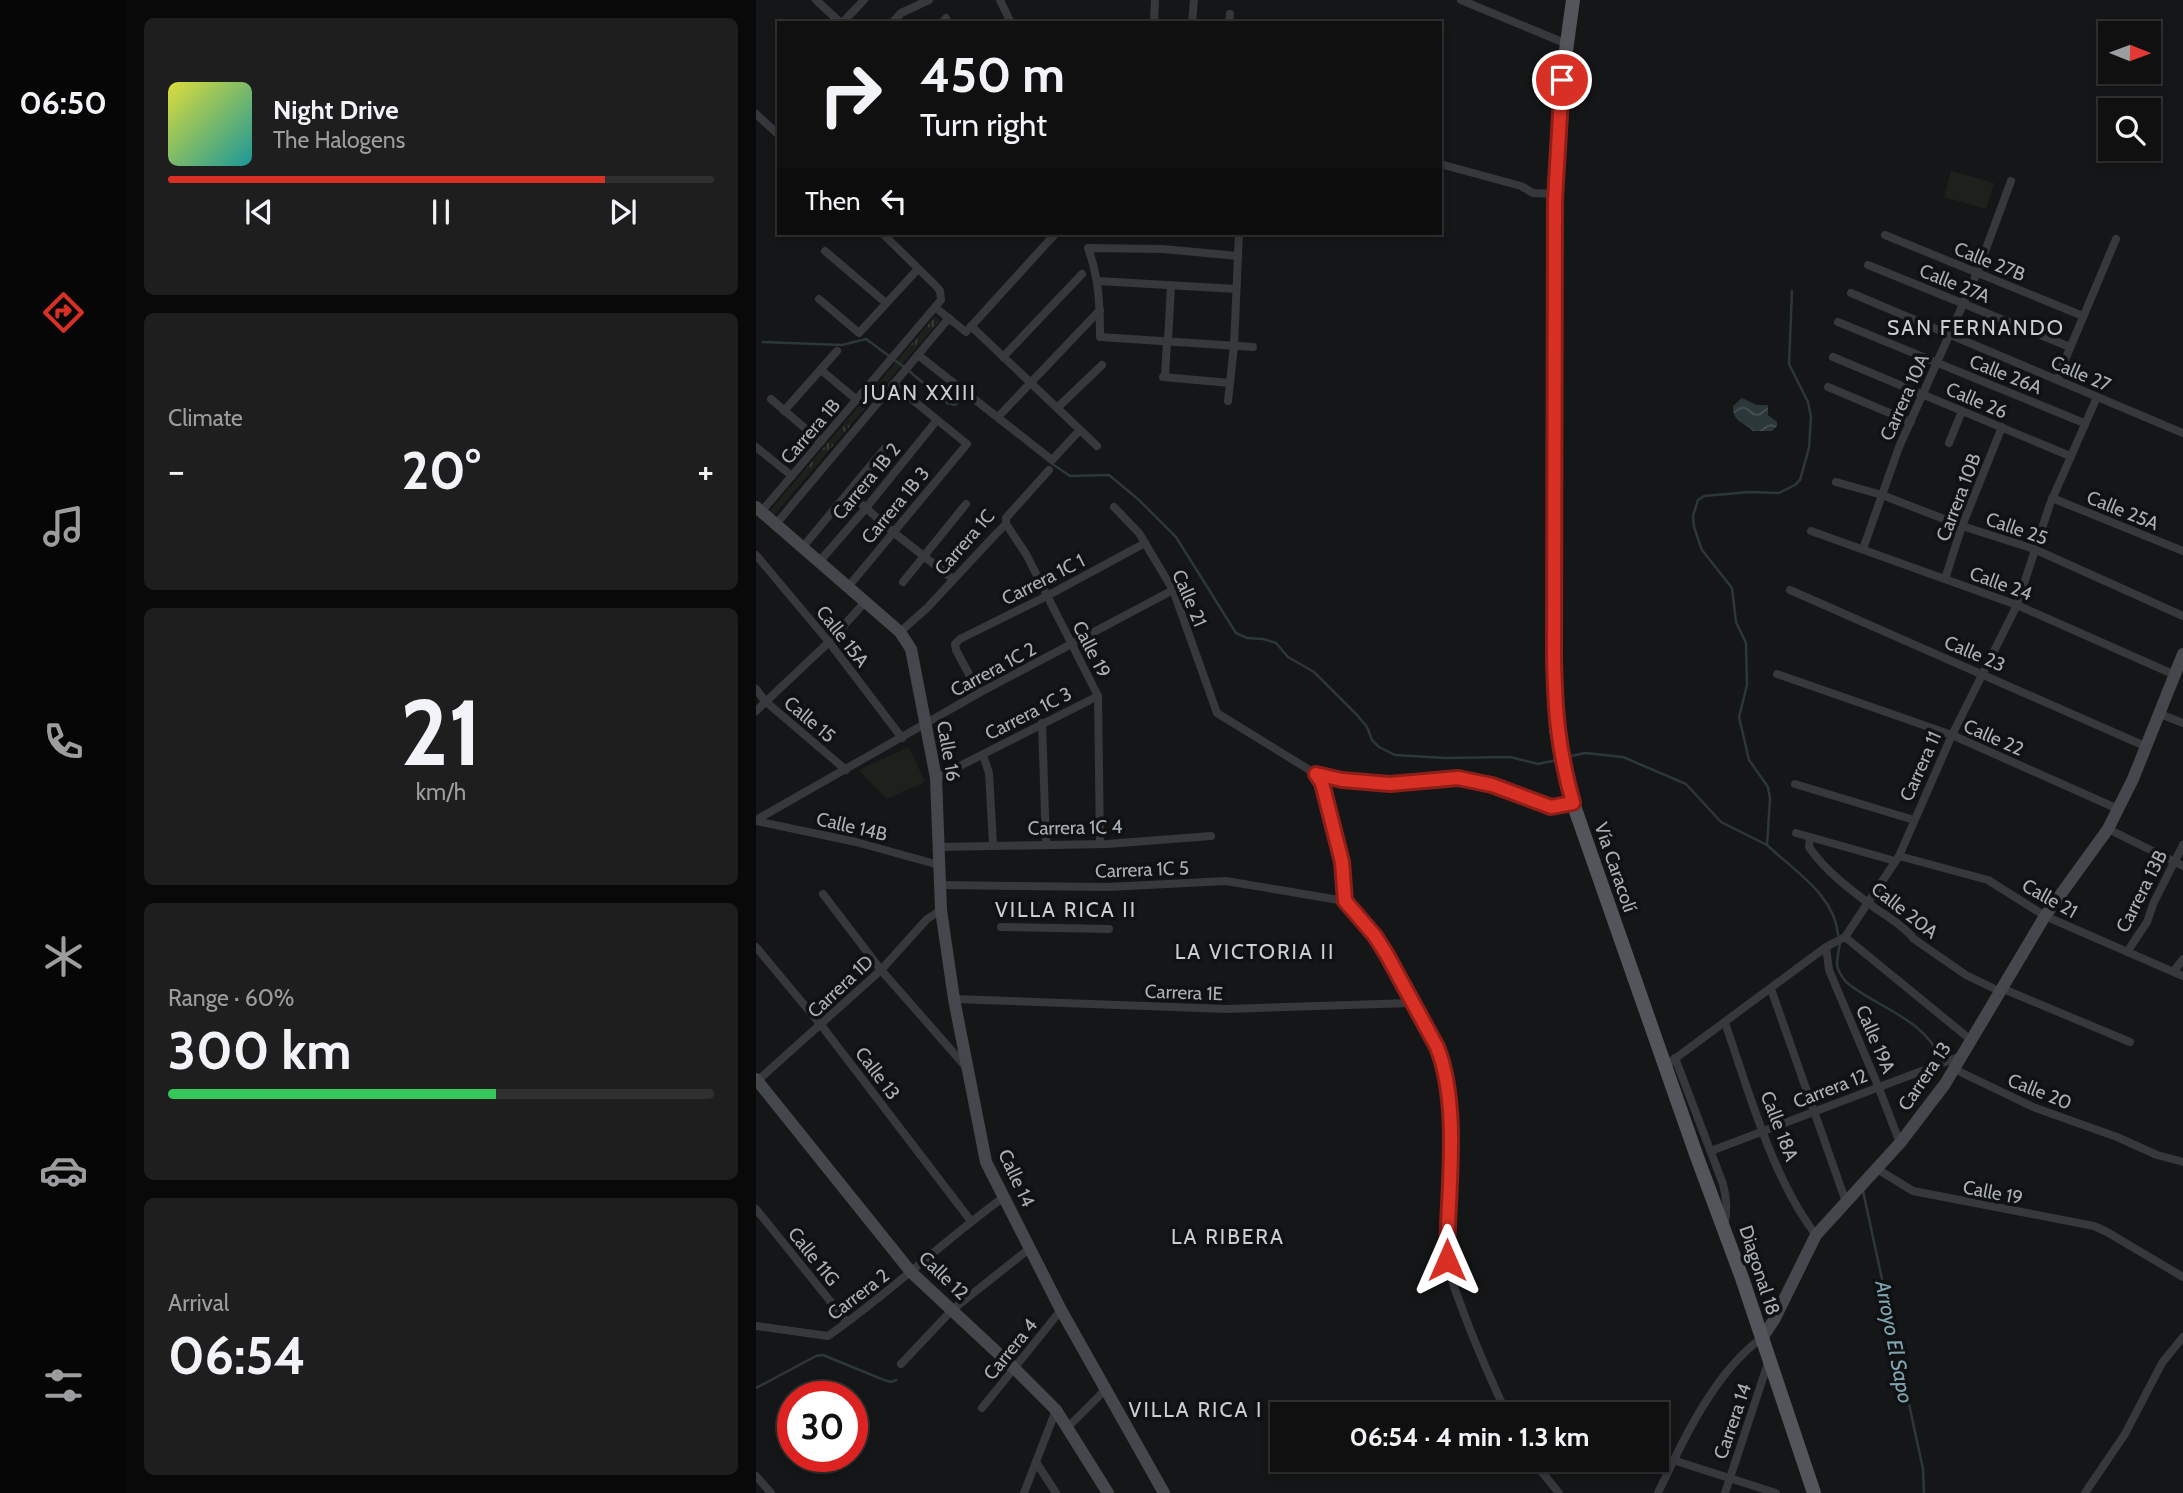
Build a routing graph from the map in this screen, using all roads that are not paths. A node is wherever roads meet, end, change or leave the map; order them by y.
1 (816, 0) edge
2 (864, 0) edge
3 (929, 0) edge
4 (1155, 0) edge
5 (1194, 0) edge
6 (1461, 0) edge
7 (1573, 0) edge
8 (1002, 4) edge
9 (839, 21) edge
10 (843, 21) edge
11 (894, 21) edge
12 (1009, 21) edge
13 (1154, 21) edge
14 (1192, 21) edge
15 (1567, 44) junction
16 (756, 114) edge
17 (777, 133) edge
18 (1442, 165) edge
19 (2011, 181) dead end
20 (1555, 194) junction
21 (884, 235) edge
22 (1054, 235) edge
23 (1239, 235) edge
24 (1885, 235) dead end
25 (2116, 239) dead end
26 (825, 251) dead end
27 (1238, 256) junction
28 (1868, 265) dead end
29 (918, 269) junction
30 (1977, 273) junction
31 (1082, 274) dead end
32 (1098, 281) junction
33 (1171, 285) junction
34 (1236, 289) junction
35 (1851, 293) dead end
36 (819, 299) dead end
37 (886, 303) junction
38 (1964, 303) junction
39 (936, 308) junction
40 (1100, 310) junction
41 (2083, 317) junction
42 (949, 318) junction
43 (1838, 322) dead end
44 (968, 329) junction
45 (1950, 334) junction
46 (1168, 341) junction
47 (1234, 346) junction
48 (1253, 347) dead end
49 (2070, 347) junction
50 (837, 351) dead end
51 (918, 355) junction
52 (1003, 357) junction
53 (1833, 357) dead end
54 (1937, 363) junction
55 (1102, 365) dead end
56 (821, 370) junction
57 (2057, 379) junction
58 (1031, 383) junction
59 (1230, 383) junction
60 (893, 384) junction
61 (1828, 387) dead end
62 (1924, 394) junction
63 (2097, 397) junction
64 (771, 400) dead end
65 (858, 400) junction
66 (1228, 401) dead end
67 (1057, 408) junction
68 (784, 411) junction
69 (1962, 411) junction
70 (999, 416) junction
71 (937, 420) junction
72 (1911, 422) junction
73 (2084, 423) junction
74 (2002, 428) junction
75 (1080, 430) junction
76 (2183, 433) edge
77 (821, 442) junction
78 (1949, 443) dead end
79 (1097, 446) dead end
80 (756, 447) edge
81 (884, 448) dead end
82 (2070, 456) junction
83 (1049, 470) dead end
84 (792, 476) junction
85 (1836, 482) dead end
86 (849, 493) junction
87 (1882, 495) junction
88 (2052, 498) junction
89 (966, 504) dead end
90 (1114, 507) dead end
91 (866, 508) junction
92 (759, 510) edge
93 (776, 524) junction
94 (1006, 524) junction
95 (1962, 526) junction
96 (1811, 531) dead end
97 (893, 532) junction
98 (1145, 543) junction
99 (802, 548) junction
100 (1863, 549) junction
101 (2034, 550) junction
102 (2183, 551) edge
103 (756, 555) edge
104 (923, 555) junction
105 (819, 562) junction
106 (953, 579) junction
107 (1945, 579) junction
108 (903, 582) dead end
109 (848, 587) junction
110 (1173, 590) junction
111 (1790, 590) dead end
112 (1047, 596) junction
113 (865, 602) junction
114 (2017, 605) junction
115 (2183, 616) edge
116 (900, 632) junction
117 (829, 642) junction
118 (1072, 645) junction
119 (2183, 654) edge
120 (1983, 673) junction
121 (1777, 674) dead end
122 (2175, 675) junction
123 (756, 689) edge
124 (979, 693) junction
125 (1098, 696) junction
126 (765, 701) junction
127 (756, 711) edge
128 (2160, 714) junction
129 (1042, 723) junction
130 (2183, 723) edge
131 (925, 724) junction
132 (1951, 735) junction
133 (902, 738) junction
134 (2147, 747) junction
135 (983, 755) junction
136 (846, 770) junction
137 (1316, 774) junction
138 (936, 778) junction
139 (1795, 784) dead end
140 (1573, 803) junction
141 (2118, 809) junction
142 (1914, 820) junction
143 (756, 821) edge
144 (2108, 829) junction
145 (1796, 833) dead end
146 (1211, 836) dead end
147 (1810, 837) junction
148 (993, 844) junction
149 (1045, 844) junction
150 (1100, 844) junction
151 (2183, 845) edge
152 (939, 847) junction
153 (1897, 859) junction
154 (2179, 864) edge
155 (939, 865) junction
156 (940, 885) junction
157 (823, 894) dead end
158 (1345, 901) junction
159 (1869, 903) junction
160 (941, 910) junction
161 (2045, 916) junction
162 (1000, 927) dead end
163 (1109, 929) dead end
164 (1842, 938) junction
165 (756, 947) edge
166 (1826, 947) junction
167 (2127, 951) junction
168 (2183, 959) edge
169 (880, 970) junction
170 (2174, 971) junction
171 (2183, 976) edge
172 (1772, 989) junction
173 (2000, 990) junction
174 (954, 999) junction
175 (1412, 1003) junction
176 (1725, 1023) junction
177 (821, 1025) junction
178 (1971, 1040) junction
179 (2130, 1042) dead end
180 (1670, 1062) junction
181 (1945, 1065) junction
182 (968, 1069) junction
183 (756, 1081) edge
184 (1878, 1086) junction
185 (1816, 1111) junction
186 (1763, 1131) junction
187 (1900, 1143) junction
188 (1711, 1151) junction
189 (2183, 1162) edge
190 (1877, 1170) junction
191 (1004, 1197) junction
192 (1846, 1202) junction
193 (756, 1209) edge
194 (971, 1221) junction
195 (1723, 1229) junction
196 (1816, 1236) junction
197 (1029, 1250) junction
198 (911, 1272) junction
199 (2183, 1277) edge
200 (952, 1310) junction
201 (1061, 1310) junction
202 (847, 1322) junction
203 (756, 1326) edge
204 (2183, 1337) edge
205 (1762, 1338) junction
206 (1769, 1360) junction
207 (901, 1364) dead end
208 (1015, 1369) junction
209 (1106, 1389) junction
210 (1502, 1402) edge
211 (982, 1408) dead end
212 (1056, 1410) junction
213 (1068, 1427) junction
214 (1673, 1460) junction
215 (1036, 1462) junction
216 (1542, 1472) edge
217 (756, 1476) edge
218 (1729, 1478) junction
219 (771, 1493) edge
220 (1024, 1493) edge
221 (1056, 1493) edge
222 (1108, 1493) edge
223 (1164, 1493) edge
224 (1559, 1493) edge
225 (1658, 1493) edge
226 (1725, 1493) edge
227 (1776, 1493) edge
228 (1814, 1493) edge
229 (2085, 1493) edge

1 - 9 street
2 - 10 street
3 - 11 street
4 - 13 street
5 - 14 street
6 - 15 street
7 - 15 main road, Vía Caracolí
8 - 12 street
15 - 20 main road, Vía Caracolí
16 - 17 street
18 - 20 street
19 - 30 street, Carrera 10A
20 - 140 main road, Vía Caracolí
21 - 29 street
22 - 44 street
23 - 27 street
24 - 30 street, Calle 27B
25 - 41 street
26 - 37 street
27 - 32 street
27 - 34 street
28 - 38 street, Calle 27A
29 - 37 street
29 - 39 street
30 - 38 street, Carrera 10A
30 - 41 street, Calle 27B
31 - 52 street
32 - 33 street
32 - 40 street
33 - 34 street
33 - 46 street
34 - 47 street
35 - 45 street, Calle 27
36 - 37 street
38 - 45 street, Carrera 10A
38 - 49 street, Calle 27A
39 - 42 street
39 - 65 street, Carrera 1B
40 - 46 street
40 - 58 street
41 - 49 street
42 - 44 street
42 - 51 street, Carrera 1B
43 - 54 street, Calle 26A
44 - 52 street
45 - 54 street, Carrera 10A
45 - 57 street, Calle 27
46 - 47 street
46 - 59 street
47 - 48 street
47 - 59 street
49 - 57 street
50 - 56 street
51 - 60 street, Carrera 1B
51 - 70 street
52 - 58 street
53 - 62 street, Calle 26
54 - 62 street, Carrera 10A
54 - 73 street, Calle 26A
55 - 67 street
56 - 65 street
56 - 68 street
57 - 63 street, Calle 27
58 - 67 street
58 - 70 street
59 - 66 street
60 - 71 street
60 - 93 street, Carrera 1B
61 - 72 street
62 - 69 street, Calle 26
62 - 72 street, Carrera 10A
63 - 73 street, Carrera 11
63 - 76 street, Calle 27
64 - 68 street
65 - 77 street, Carrera 1B
67 - 75 street
68 - 77 street
69 - 74 street, Calle 26
69 - 78 street
70 - 75 street
71 - 91 street, Carrera 1B 2
71 - 97 street, Carrera 1B 3
72 - 87 street, Carrera 10A
73 - 82 street, Carrera 11
74 - 82 street, Calle 26
74 - 95 street, Carrera 10B
75 - 79 street
77 - 84 street, Carrera 1B
80 - 84 street
81 - 86 street
82 - 88 street, Carrera 11
83 - 94 street, Carrera 1C
84 - 92 street, Carrera 1B
85 - 87 street, Calle 25
86 - 91 street
86 - 99 street
87 - 95 street, Calle 25
87 - 100 street, Carrera 10A
88 - 101 street, Carrera 11
88 - 102 street, Calle 25A
89 - 104 street
90 - 98 street, Calle 21
91 - 97 street
91 - 105 street, Carrera 1B 2
92 - 93 street, Calle 16
93 - 99 street, Calle 16
94 - 106 street, Carrera 1C
94 - 112 street, Calle 19
95 - 101 street, Calle 25
95 - 107 street, Carrera 10B
96 - 100 street, Calle 24
97 - 104 street
97 - 109 street, Carrera 1B 3
98 - 110 street, Calle 21
98 - 112 street, Carrera 1C 1
99 - 105 street, Calle 16
100 - 107 street, Calle 24
101 - 114 street, Carrera 11
101 - 115 street, Calle 25
103 - 117 street, Calle 15A
104 - 106 street
104 - 108 street
105 - 109 street, Calle 16
106 - 116 street, Carrera 1C
107 - 114 street, Calle 24
109 - 113 street, Calle 16
110 - 118 street, Carrera 1C 2
110 - 137 street, Calle 21
111 - 120 street, Calle 23
112 - 118 street, Calle 19
112 - 124 street, Carrera 1C 1
113 - 116 street, Calle 16
113 - 117 street
114 - 120 street, Carrera 11
114 - 122 street, Calle 24
116 - 131 street, Calle 16
117 - 126 street
117 - 133 street, Calle 15A
118 - 124 street, Carrera 1C 2
118 - 125 street, Calle 19
119 - 122 street, Carrera 13
120 - 132 street, Carrera 11
120 - 134 street, Calle 23
121 - 132 street, Calle 22
122 - 128 street, Carrera 13
123 - 126 street, Calle 15
124 - 131 street, Carrera 1C 2
125 - 129 street, Carrera 1C 3
125 - 150 street, Calle 19
126 - 127 street
126 - 136 street, Calle 15
128 - 130 street
128 - 134 street, Carrera 13
129 - 135 street, Carrera 1C 3
129 - 149 street
131 - 133 street, Carrera 1C 2
131 - 138 street, Calle 16
132 - 141 street, Calle 22
132 - 142 street, Carrera 11
133 - 136 street, Carrera 1C 2
134 - 141 street, Carrera 13
135 - 138 street, Carrera 1C 3
135 - 148 street
136 - 143 street, Carrera 1C 2
137 - 140 street
137 - 158 street
138 - 152 street, Calle 16
139 - 142 street
140 - 180 main road, Vía Caracolí
141 - 144 street, Carrera 13
142 - 153 street, Carrera 11
143 - 155 street, Calle 14B
144 - 154 street
144 - 161 street, Carrera 13
145 - 147 street, Calle 21
146 - 150 street, Carrera 1C 4
147 - 153 street, Calle 21
147 - 159 street, Calle 20A
148 - 149 street, Carrera 1C 4
148 - 152 street, Carrera 1C 4
149 - 150 street, Carrera 1C 4
151 - 154 street, Carrera 13B
152 - 155 street, Calle 16
153 - 159 street, Carrera 11
153 - 161 street, Calle 21
154 - 167 street, Carrera 13B
155 - 156 street, Calle 16
156 - 158 street, Carrera 1C 5
156 - 160 street, Calle 16
157 - 169 street
158 - 175 street
159 - 164 street, Carrera 11
159 - 173 street, Calle 20A
160 - 169 street, Carrera 1D
160 - 174 street, Calle 16
161 - 167 street, Calle 21
161 - 173 street, Carrera 13
162 - 163 street
164 - 166 street, Carrera 11
164 - 178 street
165 - 177 street, Calle 13
166 - 172 street, Carrera 11
166 - 184 street, Calle 19A
167 - 170 street, Calle 21
168 - 170 street
169 - 177 street, Carrera 1D
169 - 182 street
170 - 171 street, Calle 21
172 - 176 street, Carrera 11
172 - 185 street
173 - 178 street, Carrera 13
173 - 179 street, Calle 20A
174 - 175 street, Carrera 1E
174 - 182 street, Calle 16
175 - 210 street
176 - 180 street, Carrera 11
176 - 186 street, Calle 18A
177 - 183 street, Carrera 1D
177 - 194 street, Calle 13
178 - 181 street, Carrera 13
180 - 188 street, Diagonal 18
180 - 195 main road, Vía Caracolí
181 - 184 street, Carrera 12
181 - 187 street, Carrera 13
181 - 189 street, Calle 20
182 - 191 street, Calle 14
183 - 198 street, Calle 12
184 - 185 street, Carrera 12
184 - 187 street, Calle 19A
185 - 186 street, Carrera 12
185 - 192 street
186 - 188 street, Carrera 12
186 - 196 street, Calle 18A
187 - 190 street, Carrera 13
188 - 195 street, Diagonal 18
190 - 192 street, Carrera 13
190 - 199 street, Calle 19
191 - 194 street, Carrera 2
191 - 197 street, Calle 14
192 - 196 street, Carrera 13
193 - 202 street, Calle 11G
194 - 198 street, Carrera 2
195 - 205 main road, Diagonal 18
196 - 205 street, Carrera 13
197 - 200 street
197 - 201 street, Calle 14
198 - 200 street, Calle 12
198 - 202 street, Carrera 2
200 - 207 street
200 - 208 street, Calle 12
201 - 208 street, Carrera 4
201 - 209 street, Calle 14
202 - 203 street, Carrera 2
204 - 229 street
205 - 206 main road, Diagonal 18
205 - 214 street, Carrera 13
206 - 218 street, Carrera 14
206 - 228 main road, Diagonal 18
208 - 211 street, Carrera 4
208 - 212 street, Calle 12
209 - 213 street
209 - 223 street, Calle 14
212 - 213 street, Calle 12
212 - 215 street
213 - 222 street, Calle 12
214 - 218 street
214 - 225 street, Carrera 13
215 - 220 street
215 - 221 street
216 - 224 street
217 - 219 street
218 - 226 street, Carrera 14
218 - 227 street

